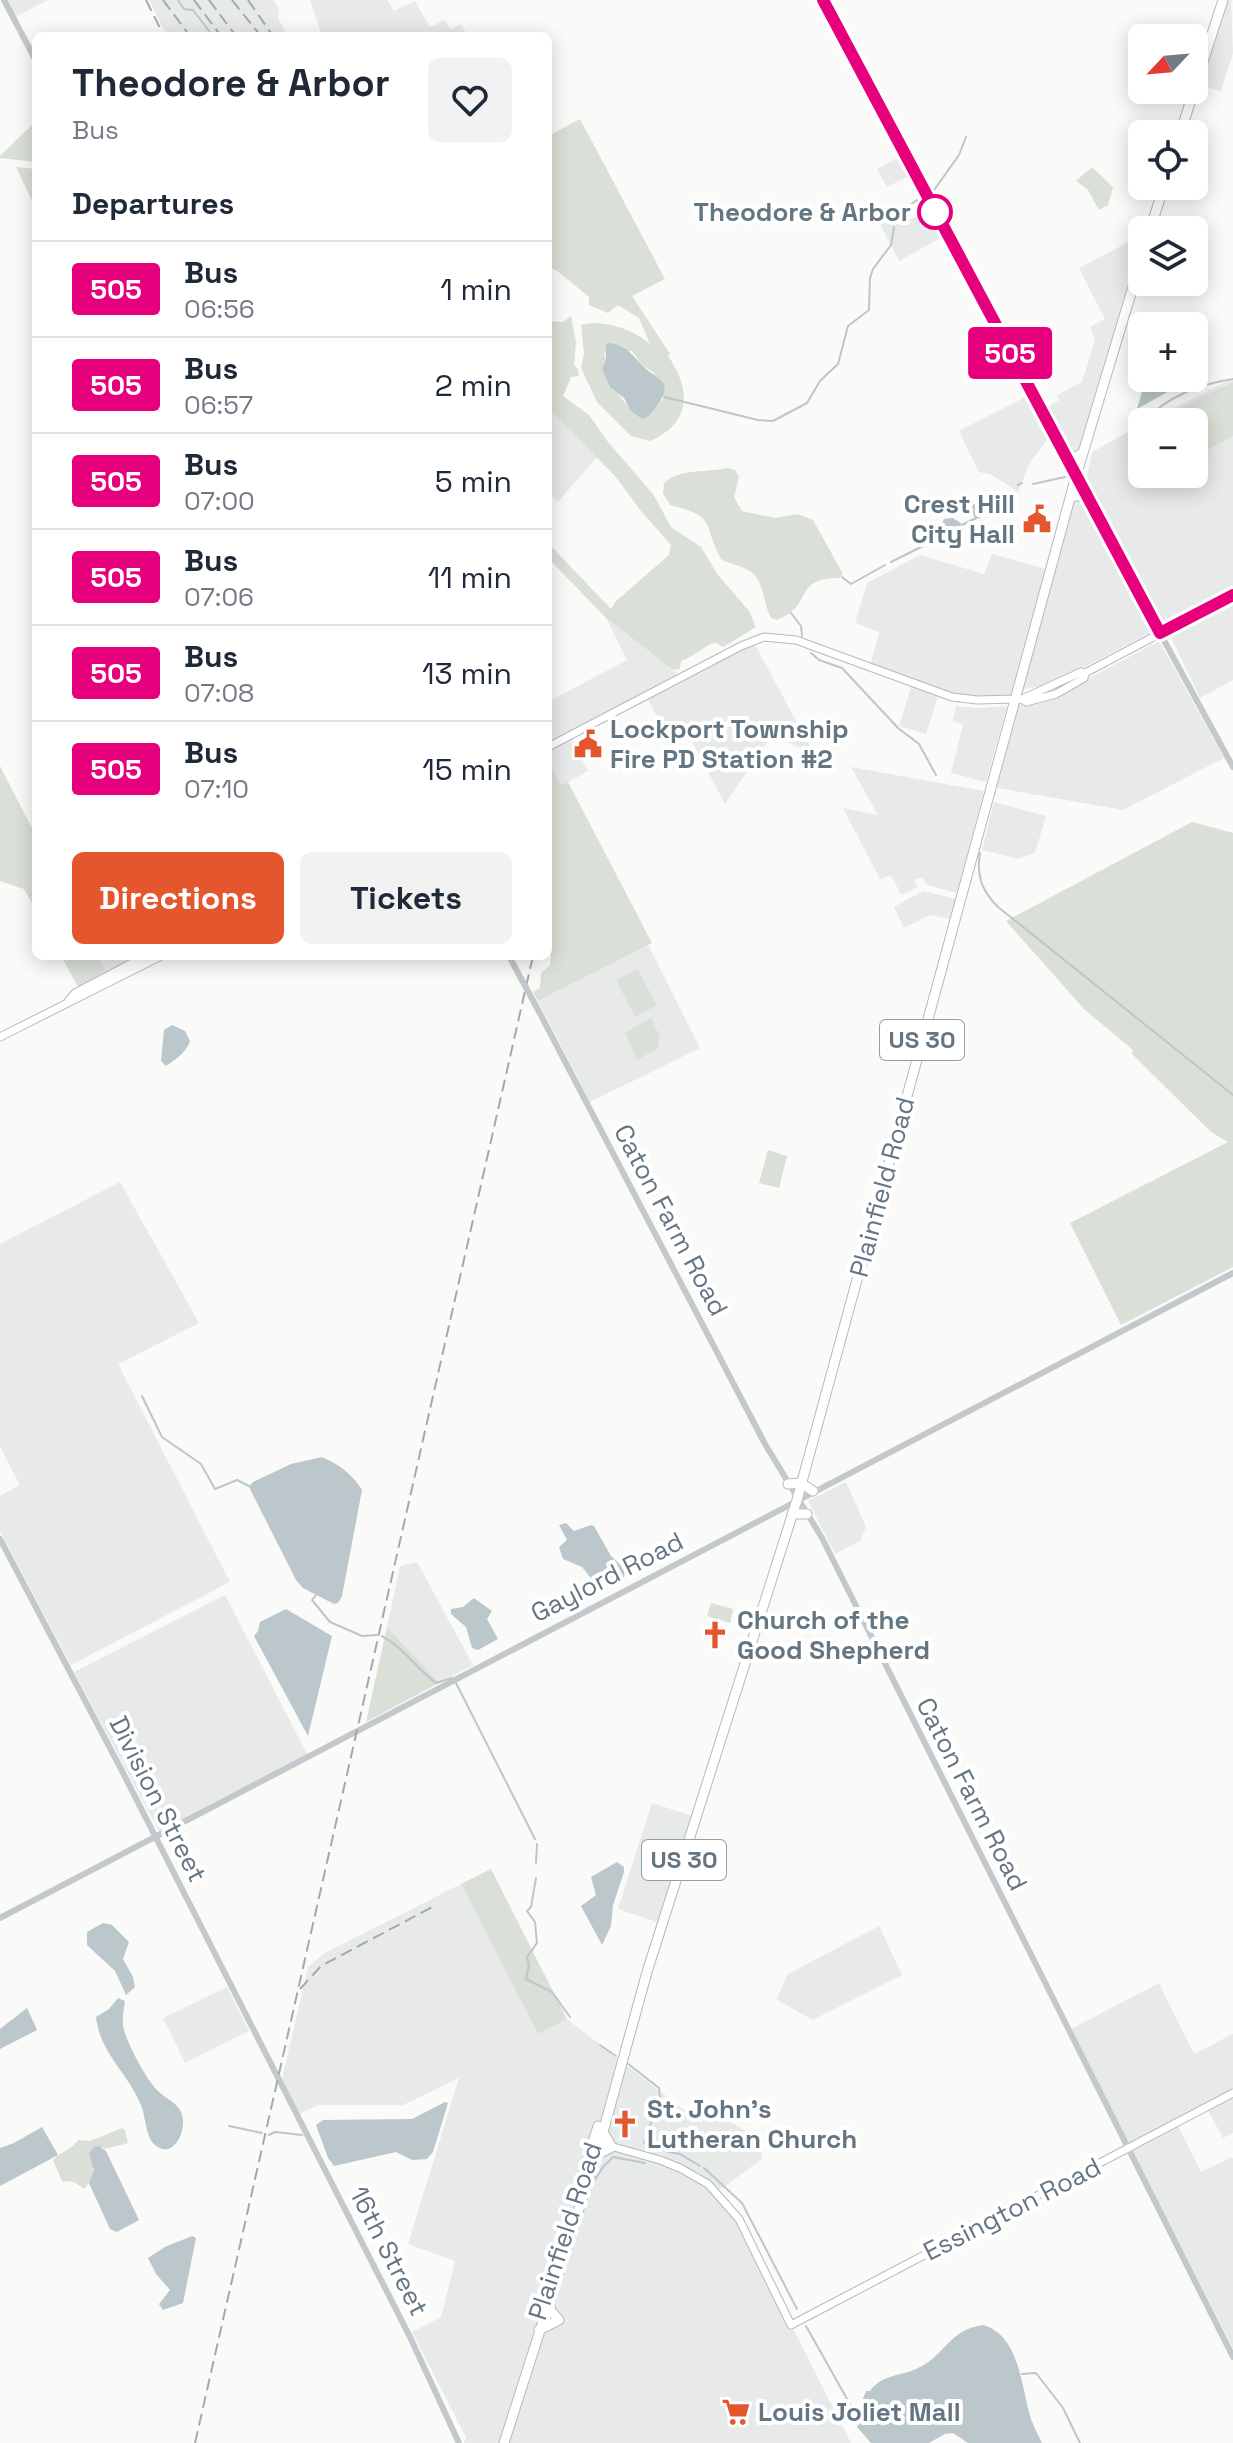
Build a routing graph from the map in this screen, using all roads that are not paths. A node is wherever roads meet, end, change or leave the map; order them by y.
1 (4, 0) edge
2 (823, 0) edge
3 (1223, 0) edge
4 (1208, 47) edge
5 (32, 53) edge
6 (1130, 296) edge
7 (1083, 453) junction
8 (1065, 455) junction
9 (1076, 476) junction
10 (1071, 497) junction
11 (1090, 501) junction
12 (1233, 595) edge
13 (1160, 633) junction
14 (1018, 699) junction
15 (552, 745) edge
16 (1233, 767) edge
17 (137, 960) edge
18 (153, 960) edge
19 (511, 960) edge
20 (68, 1001) junction
21 (0, 1037) edge
22 (1233, 1273) edge
23 (801, 1483) junction
24 (788, 1484) junction
25 (813, 1491) junction
26 (797, 1500) junction
27 (792, 1514) junction
28 (807, 1514) junction
29 (0, 1539) edge
30 (156, 1837) junction
31 (0, 1918) edge
32 (633, 2021) junction
33 (278, 2079) joint
34 (1233, 2093) edge
35 (603, 2132) junction
36 (597, 2142) junction
37 (612, 2147) junction
38 (1128, 2149) junction
39 (596, 2155) junction
40 (549, 2301) junction
41 (539, 2330) junction
42 (1233, 2357) edge
43 (459, 2443) edge
44 (498, 2443) edge
45 (504, 2443) edge

1 - 5 street
2 - 8 main road
3 - 4 main road
6 - 7 main road, Plainfield Road / US 30
7 - 8 main road
7 - 9 main road, Plainfield Road / US 30
8 - 9 main road
9 - 10 main road, Plainfield Road / US 30
9 - 11 main road
10 - 11 main road
10 - 14 main road, Plainfield Road / US 30
11 - 13 main road
12 - 13 main road
13 - 14 main road
13 - 16 street
14 - 15 main road
14 - 23 main road, Plainfield Road / US 30
17 - 20 main road
18 - 20 main road
19 - 24 street, Caton Farm Road, bridge
20 - 21 main road
22 - 25 street, Gaylord Road
23 - 24 main road
23 - 25 main road
23 - 26 main road, Plainfield Road / US 30
24 - 26 street, Caton Farm Road
25 - 26 street, Gaylord Road
26 - 27 main road, Plainfield Road / US 30
26 - 28 street, Caton Farm Road
26 - 30 street, Gaylord Road
27 - 28 main road
27 - 32 main road, Plainfield Road / US 30
28 - 38 street, Caton Farm Road
29 - 30 street, Division Street
30 - 31 street, Gaylord Road
30 - 33 street, Division Street
32 - 35 main road, Plainfield Road / US 30
32 - 36 main road, Plainfield Road / US 30
33 - 43 street, 16th Street
34 - 38 main road, Essington Road
35 - 36 main road, Plainfield Road / US 30
35 - 37 main road
36 - 37 main road
36 - 39 main road, Plainfield Road / US 30
36 - 44 main road, Plainfield Road / US 30
37 - 38 main road, Essington Road
37 - 39 main road
38 - 42 street, Caton Farm Road
39 - 40 main road, Plainfield Road / US 30
40 - 41 main road, Plainfield Road / US 30
40 - 41 main road
41 - 45 main road, Plainfield Road / US 30

